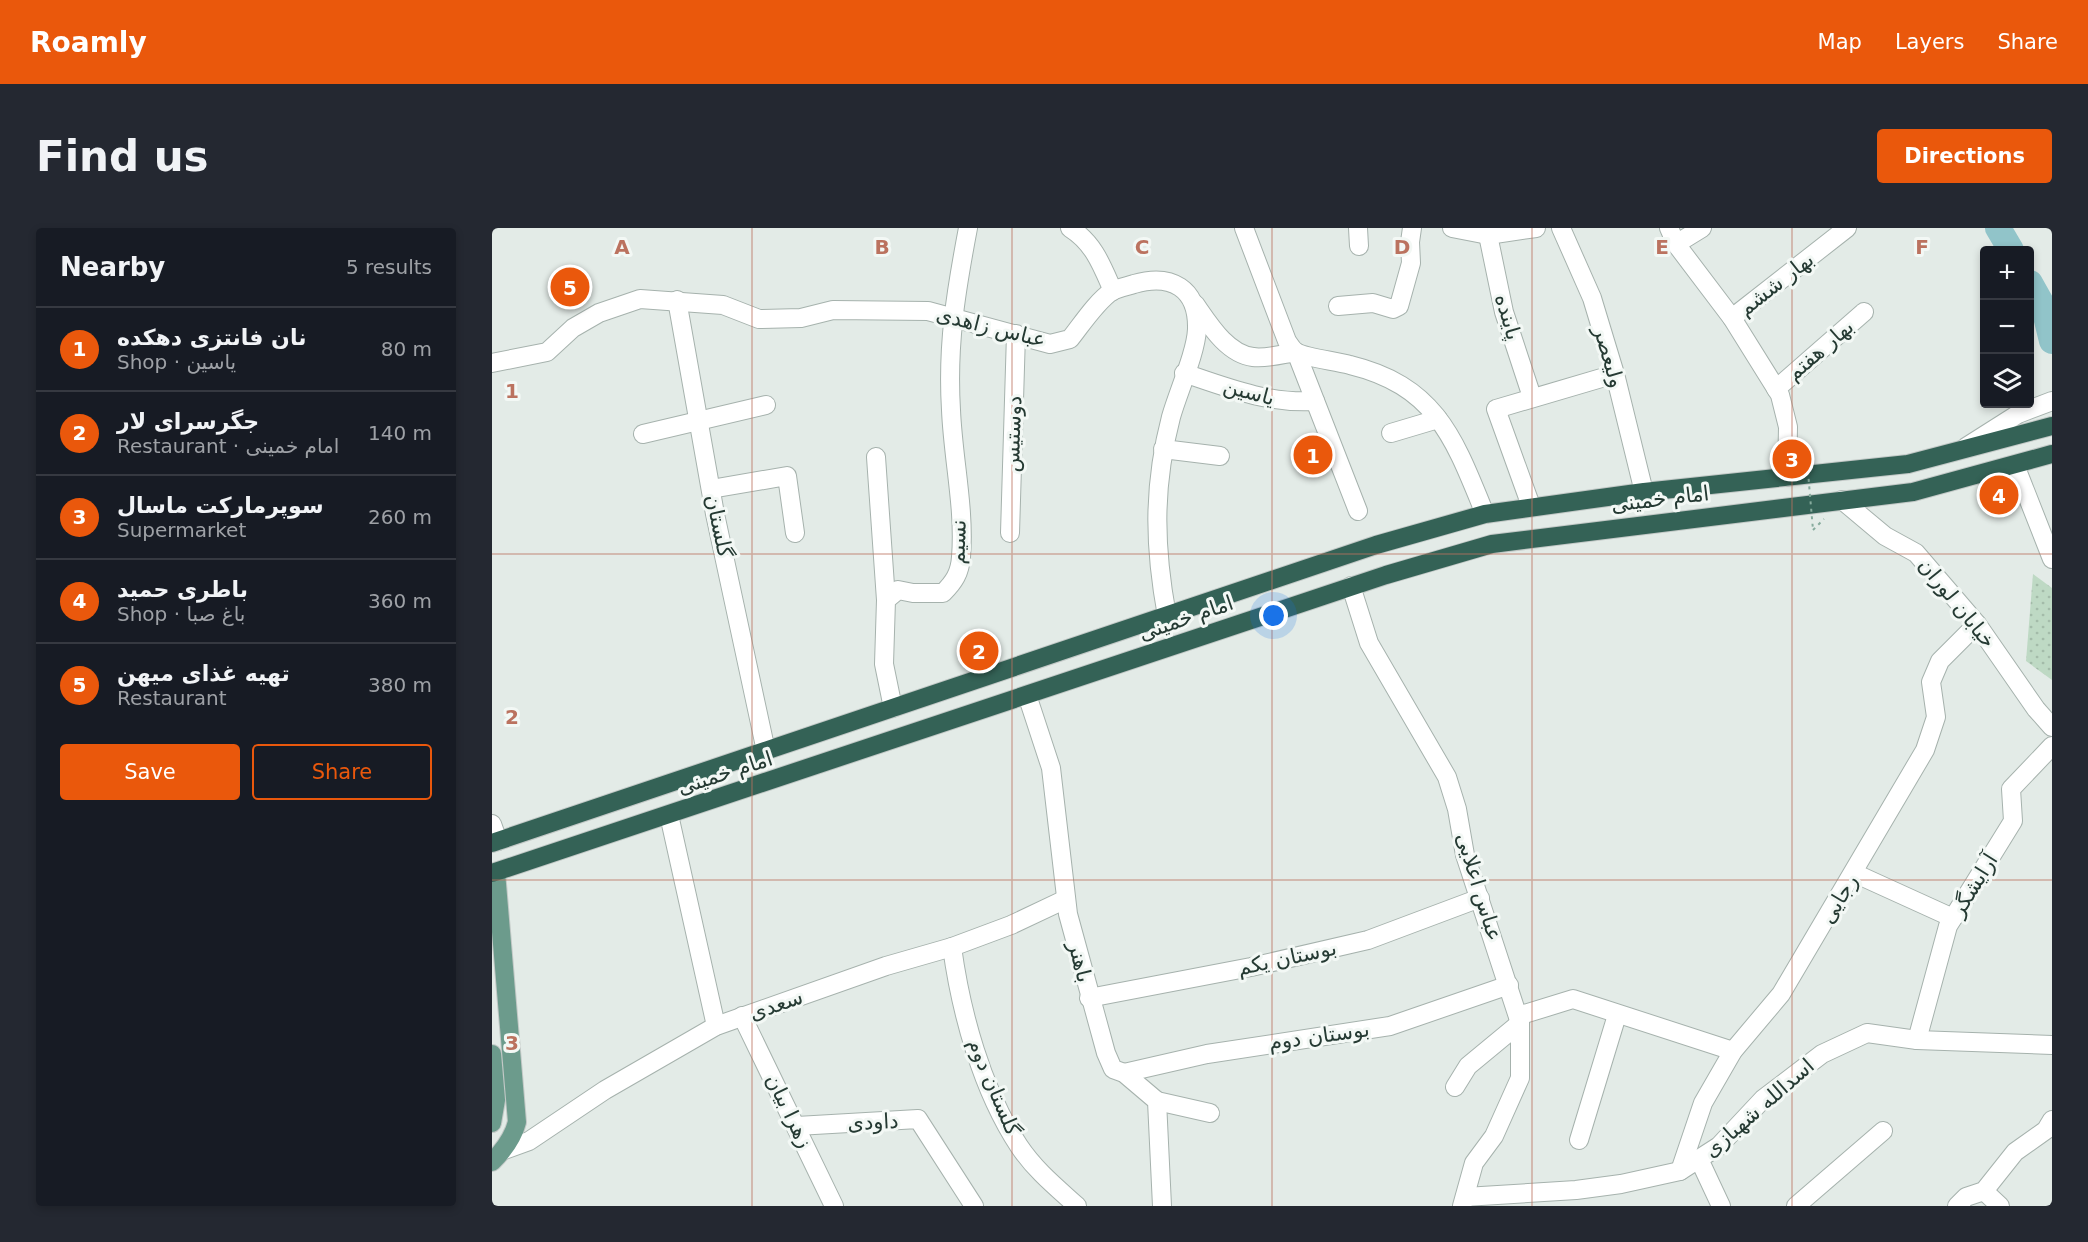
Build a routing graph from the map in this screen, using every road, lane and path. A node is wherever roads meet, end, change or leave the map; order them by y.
1 (968, 228) edge
2 (1070, 228) edge
3 (1244, 228) edge
4 (1412, 228) edge
5 (1452, 228) edge
6 (1536, 228) edge
7 (1561, 228) edge
8 (1702, 228) edge
9 (1848, 228) edge
10 (1488, 236) junction
11 (1672, 236) edge
12 (1113, 291) junction
13 (677, 300) junction
14 (1194, 303) junction
15 (1338, 306) dead end
16 (1864, 312) dead end
17 (952, 317) junction
18 (1732, 318) junction
19 (1016, 334) junction
20 (1296, 352) junction
21 (492, 363) edge
22 (1184, 373) junction
23 (1615, 374) junction
24 (1776, 389) junction
25 (1532, 397) junction
26 (1315, 401) junction
27 (2052, 401) edge
28 (766, 405) dead end
29 (1438, 418) junction
30 (699, 421) junction
31 (2052, 426) edge
32 (1391, 433) dead end
33 (643, 434) dead end
34 (1806, 448) dead end
35 (1163, 449) junction
36 (1959, 452) junction
37 (2052, 454) edge
38 (1220, 456) dead end
39 (876, 457) dead end
40 (2015, 465) junction
41 (1787, 477) junction
42 (711, 489) junction
43 (1644, 492) junction
44 (1842, 500) junction
45 (1531, 506) junction
46 (1358, 511) dead end
47 (1485, 514) junction
48 (1826, 518) dead end
49 (795, 533) dead end
50 (1010, 533) dead end
51 (2052, 559) edge
52 (1352, 586) junction
53 (886, 600) junction
54 (1167, 616) junction
55 (1977, 624) junction
56 (1027, 695) junction
57 (893, 708) junction
58 (2052, 728) edge
59 (899, 738) junction
60 (2052, 746) edge
61 (766, 751) junction
62 (669, 815) junction
63 (494, 836) edge
64 (494, 873) edge
65 (1854, 873) junction
66 (1480, 898) junction
67 (1066, 899) junction
68 (1953, 918) junction
69 (952, 947) junction
70 (1509, 985) junction
71 (1089, 998) junction
72 (1617, 1015) junction
73 (742, 1017) junction
74 (1519, 1020) junction
75 (716, 1026) junction
76 (1917, 1040) junction
77 (2052, 1045) edge
78 (1733, 1051) junction
79 (492, 1054) edge
80 (1124, 1073) junction
81 (1455, 1087) dead end
82 (1158, 1101) junction
83 (1210, 1113) dead end
84 (2052, 1120) edge
85 (492, 1122) edge
86 (797, 1126) junction
87 (1883, 1131) dead end
88 (1579, 1140) dead end
89 (498, 1156) edge
90 (1699, 1159) junction
91 (1680, 1171) junction
92 (1984, 1191) junction
93 (1526, 1199) edge
94 (1464, 1201) edge
95 (834, 1206) edge
96 (974, 1206) edge
97 (1077, 1206) edge
98 (1162, 1206) edge
99 (1721, 1206) edge
100 (1796, 1206) edge
101 (1958, 1206) edge
102 (2000, 1206) edge

1 - 17 street, نسیم
2 - 12 street
3 - 20 street
4 - 15 street
5 - 10 street
6 - 10 street
7 - 23 street, ولیعصر
8 - 11 street
9 - 18 street, بهار ششم
10 - 25 street, پاینده
11 - 18 street
12 - 14 street, عباس زاهدی
12 - 19 street, عباس زاهدی
13 - 17 street, عباس زاهدی
13 - 21 street, عباس زاهدی
13 - 30 street, گلستان
14 - 20 street, عباس زاهدی
14 - 22 street
16 - 24 street, بهار هفتم
17 - 19 street, عباس زاهدی
17 - 53 street, نسیم
18 - 24 street
19 - 50 street, دوستیس
20 - 26 street
20 - 29 street
22 - 26 street, یاسین
22 - 35 street
23 - 25 street
23 - 43 street, ولیعصر
24 - 41 street
25 - 45 street
26 - 46 street
27 - 36 street
28 - 30 street
29 - 32 street
29 - 47 street
30 - 33 street
30 - 42 street, گلستان
31 - 36 highway, امام خمینی
34 - 48 path, bridge
35 - 38 street
35 - 54 street
36 - 41 highway, امام خمینی
37 - 40 highway, امام خمینی
39 - 53 street
40 - 44 highway, امام خمینی
40 - 51 street
41 - 43 highway, امام خمینی
42 - 49 street
42 - 61 street, گلستان
43 - 45 highway, امام خمینی
44 - 52 highway, امام خمینی
44 - 55 street, خیابان لوران
45 - 47 highway, امام خمینی
47 - 54 highway, امام خمینی
52 - 56 highway, امام خمینی
52 - 66 street, عباس اعلایی
53 - 57 street
54 - 57 highway, امام خمینی
55 - 58 street, خیابان لوران
55 - 65 street, رجایی
56 - 59 highway, امام خمینی
56 - 67 street, باهنر
57 - 59 highway
57 - 61 highway, امام خمینی
59 - 62 highway, امام خمینی
60 - 68 street, آرایشگر
61 - 63 highway, امام خمینی
62 - 64 highway, امام خمینی
62 - 75 street
64 - 89 main road
65 - 68 street
65 - 78 street, رجایی
66 - 70 street, عباس اعلایی
66 - 71 street, بوستان یکم
67 - 69 street, سعدی
67 - 71 street, باهنر
68 - 76 street, آرایشگر
69 - 73 street, سعدی
69 - 97 street, گلستان دوم
70 - 74 street, عباس اعلایی
70 - 80 street, بوستان دوم
71 - 80 street, باهنر
72 - 74 street
72 - 78 street
72 - 88 street
73 - 75 street, سعدی
73 - 86 street, زهرا بیان
74 - 81 street
74 - 94 street, عباس اعلایی
75 - 89 street, سعدی
76 - 77 street, اسدالله شهبازی
76 - 90 street, اسدالله شهبازی
78 - 91 street, رجایی
79 - 85 main road
80 - 82 street, باهنر
82 - 83 street
82 - 98 street
84 - 92 street
85 - 89 main road
86 - 95 street, زهرا بیان
86 - 96 street, داودی
87 - 100 street
90 - 91 street, اسدالله شهبازی
90 - 99 street
91 - 93 street, اسدالله شهبازی
92 - 101 street
92 - 102 street
93 - 94 street, اسدالله شهبازی

